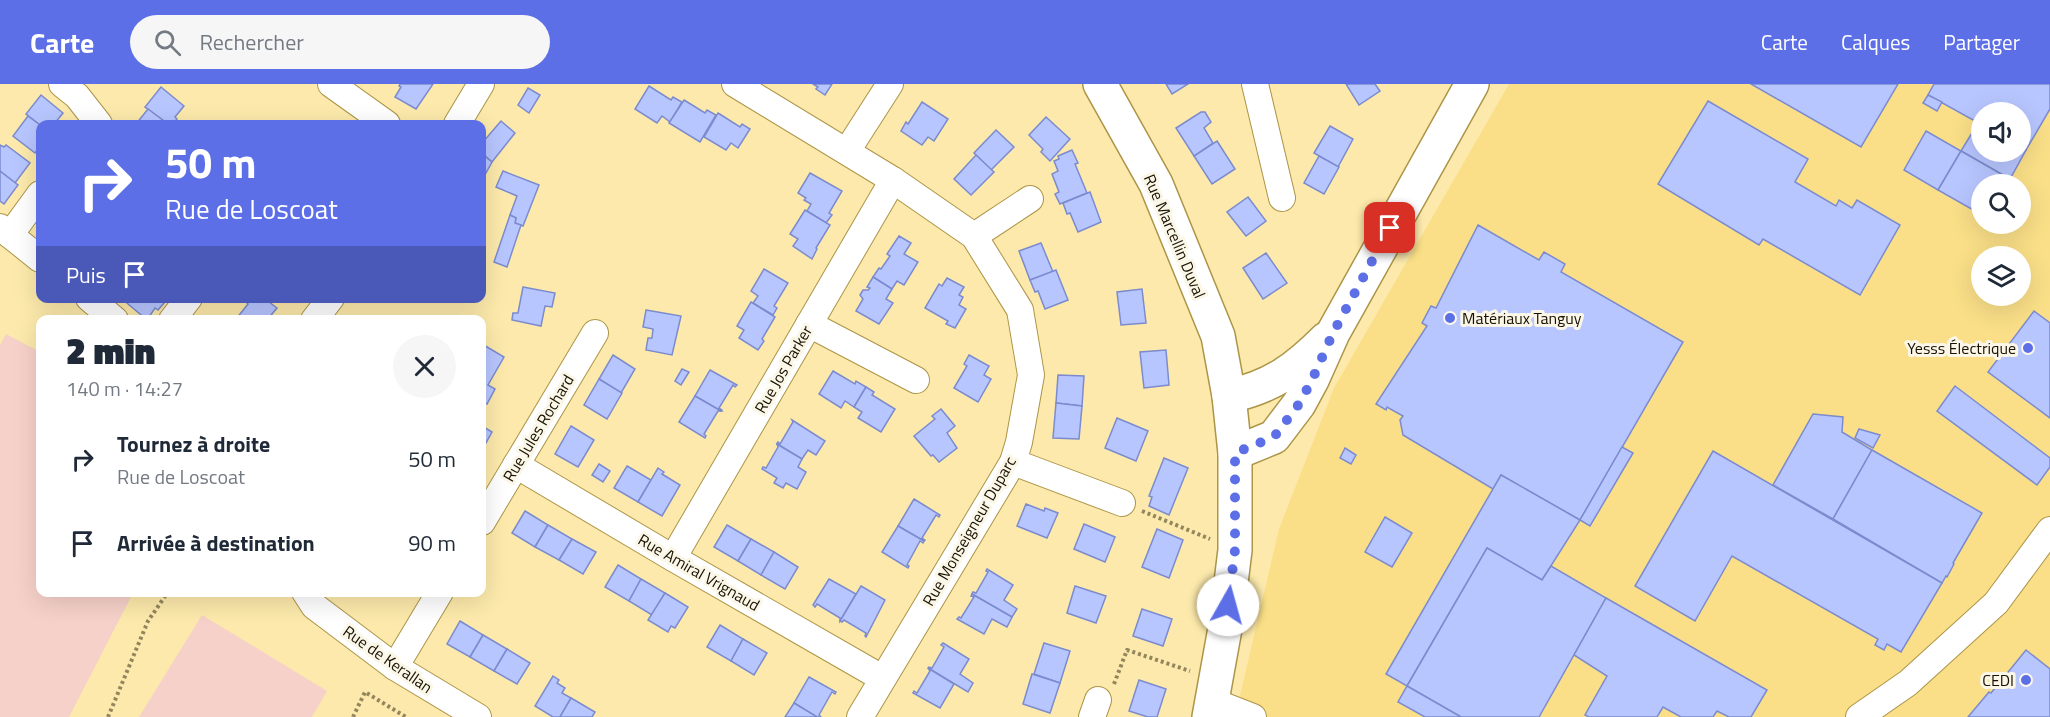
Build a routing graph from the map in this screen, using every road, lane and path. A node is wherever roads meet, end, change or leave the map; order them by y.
1 (62, 84) edge
2 (330, 84) edge
3 (482, 84) edge
4 (735, 84) edge
5 (890, 84) edge
6 (1100, 84) edge
7 (1255, 84) edge
8 (1472, 84) edge
9 (93, 120) edge
10 (381, 120) edge
11 (459, 120) edge
12 (847, 151) junction
13 (893, 180) junction
14 (36, 198) edge
15 (1282, 198) dead end
16 (1030, 199) dead end
17 (5, 231) edge
18 (974, 236) junction
19 (36, 257) edge
20 (95, 303) edge
21 (185, 303) edge
22 (327, 303) edge
23 (109, 315) edge
24 (176, 315) edge
25 (318, 315) edge
26 (809, 324) junction
27 (595, 333) dead end
28 (1333, 333) junction
29 (916, 380) dead end
30 (1229, 396) junction
31 (1235, 453) junction
32 (1013, 462) junction
33 (516, 465) junction
34 (1122, 503) joint
35 (486, 515) edge
36 (2050, 530) edge
37 (1235, 550) junction
38 (673, 558) junction
39 (165, 597) edge
40 (308, 597) edge
41 (437, 597) edge
42 (395, 667) junction
43 (882, 678) junction
44 (1213, 699) edge
45 (1095, 709) edge
46 (108, 717) edge
47 (353, 717) edge
48 (406, 717) edge
49 (478, 717) edge
50 (860, 717) edge
51 (1253, 717) edge
52 (1859, 717) edge

1 - 9 street
2 - 10 street
3 - 11 street
4 - 12 street, Rue Monseigneur Duparc
5 - 12 street
6 - 30 main road, Rue Marcellin Duval
7 - 15 street
8 - 28 main road
12 - 13 street, Rue Monseigneur Duparc
13 - 18 street, Rue Monseigneur Duparc
13 - 26 street, Rue Jos Parker
14 - 17 street
16 - 18 street
17 - 19 street
18 - 32 street, Rue Monseigneur Duparc
20 - 23 street
21 - 24 street
22 - 25 street
26 - 29 street
26 - 38 street, Rue Jos Parker
27 - 33 street, Rue Jules Rochard
28 - 30 main road
28 - 31 main road
30 - 31 main road, Rue Marcellin Duval
31 - 37 main road, Rue Marcellin Duval
32 - 34 street
32 - 43 street, Rue Monseigneur Duparc
33 - 35 street, Rue Jules Rochard
33 - 38 street, Rue Amiral Vrignaud
34 - 37 path
36 - 52 street
37 - 44 main road, Rue Marcellin Duval
38 - 43 street, Rue Amiral Vrignaud
39 - 46 path
40 - 42 street, Rue de Kerallan
41 - 42 street
42 - 49 street, Rue de Kerallan
43 - 50 street, Rue Monseigneur Duparc
44 - 45 path
44 - 51 street
47 - 48 path

